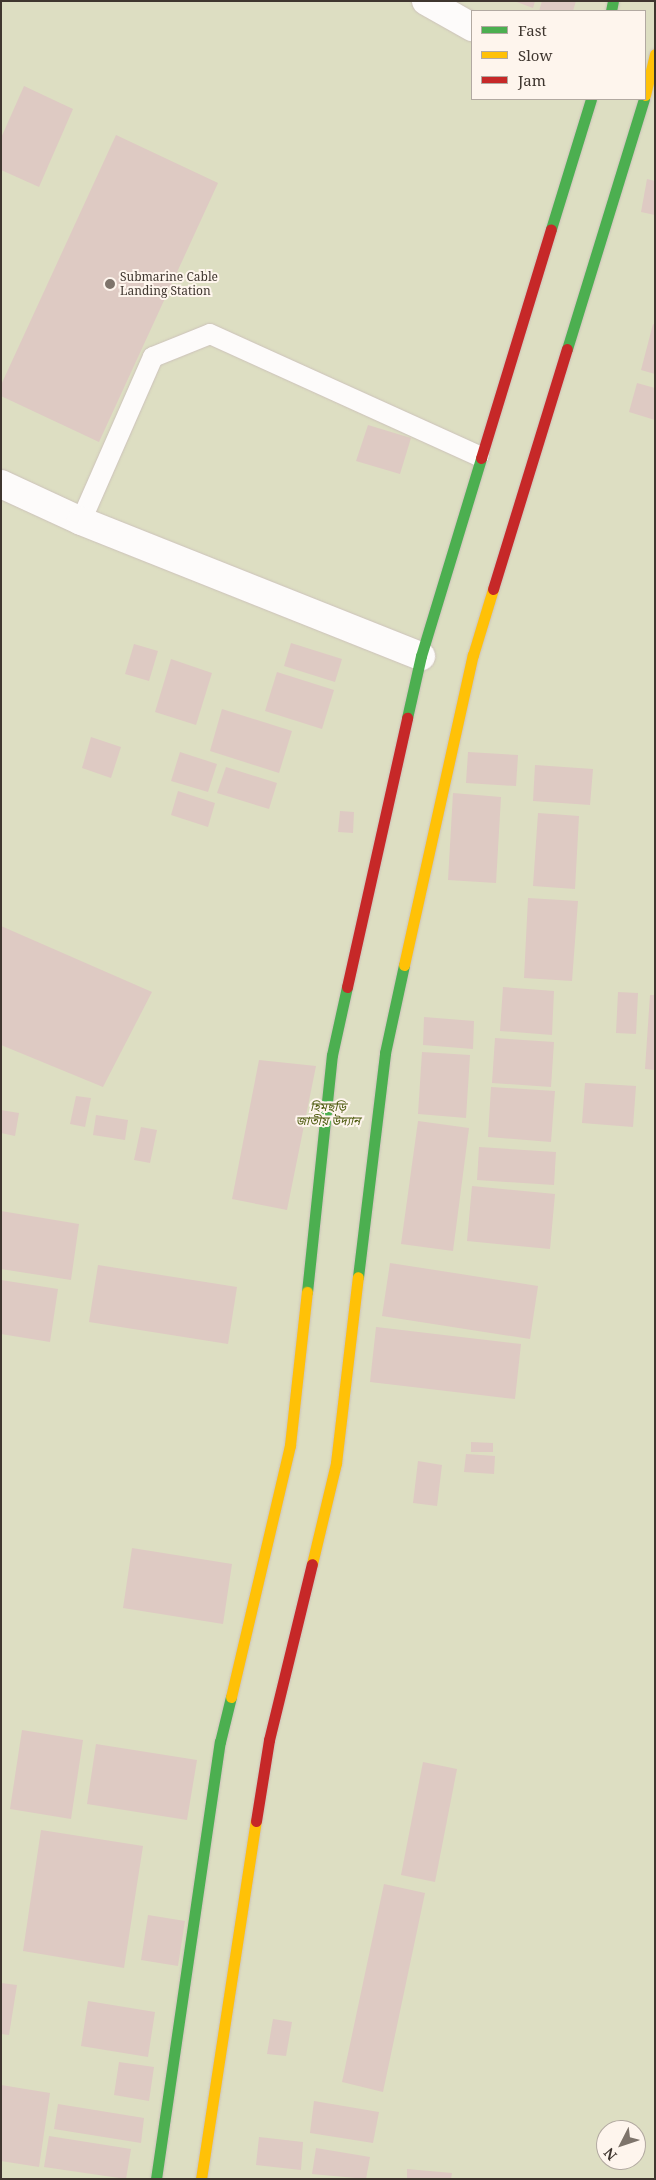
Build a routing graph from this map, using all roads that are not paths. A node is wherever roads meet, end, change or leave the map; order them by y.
1 (426, 1) edge
2 (471, 26) edge
3 (655, 54) edge
4 (646, 91) edge
5 (591, 100) edge
6 (644, 100) edge
7 (479, 456) junction
8 (1, 484) edge
9 (81, 521) junction
10 (421, 656) junction
11 (156, 2179) edge
12 (200, 2179) edge

1 - 2 street
3 - 4 main road
5 - 7 main road
6 - 12 main road
7 - 9 lane
7 - 10 main road
8 - 9 street
9 - 10 street
10 - 11 main road

